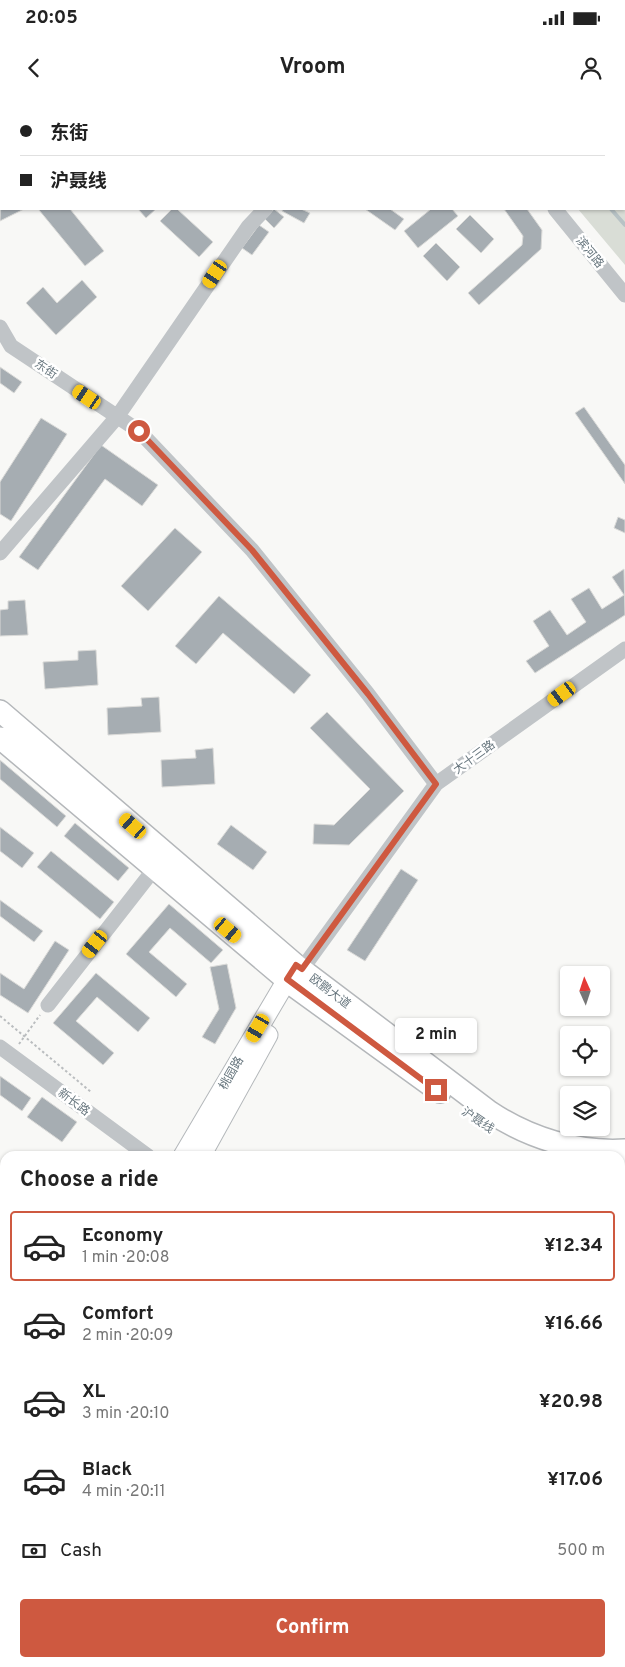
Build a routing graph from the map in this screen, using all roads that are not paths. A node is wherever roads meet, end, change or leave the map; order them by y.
1 (264, 210) edge
2 (556, 210) edge
3 (625, 295) edge
4 (0, 327) edge
5 (117, 417) junction
6 (0, 553) edge
7 (625, 649) edge
8 (0, 711) edge
9 (0, 738) edge
10 (436, 784) junction
11 (154, 868) junction
12 (297, 975) junction
13 (48, 1006) road end
14 (0, 1047) edge
15 (625, 1150) edge
16 (141, 1151) edge
17 (186, 1151) edge
18 (204, 1151) edge
19 (543, 1151) edge

1 - 5 street
2 - 3 street, 滨河路
4 - 5 street, 东街
5 - 6 street
5 - 10 street, 东街
7 - 10 street, 大十三路
8 - 12 highway, 欧鹏大道
9 - 11 highway, 欧鹏大道
10 - 12 street, 大十三路
11 - 12 highway, 欧鹏大道
11 - 13 street
12 - 15 highway, 欧鹏大道
12 - 17 main road, 桃园路
12 - 18 main road
12 - 19 highway, 沪聂线
14 - 16 street, 新长路

